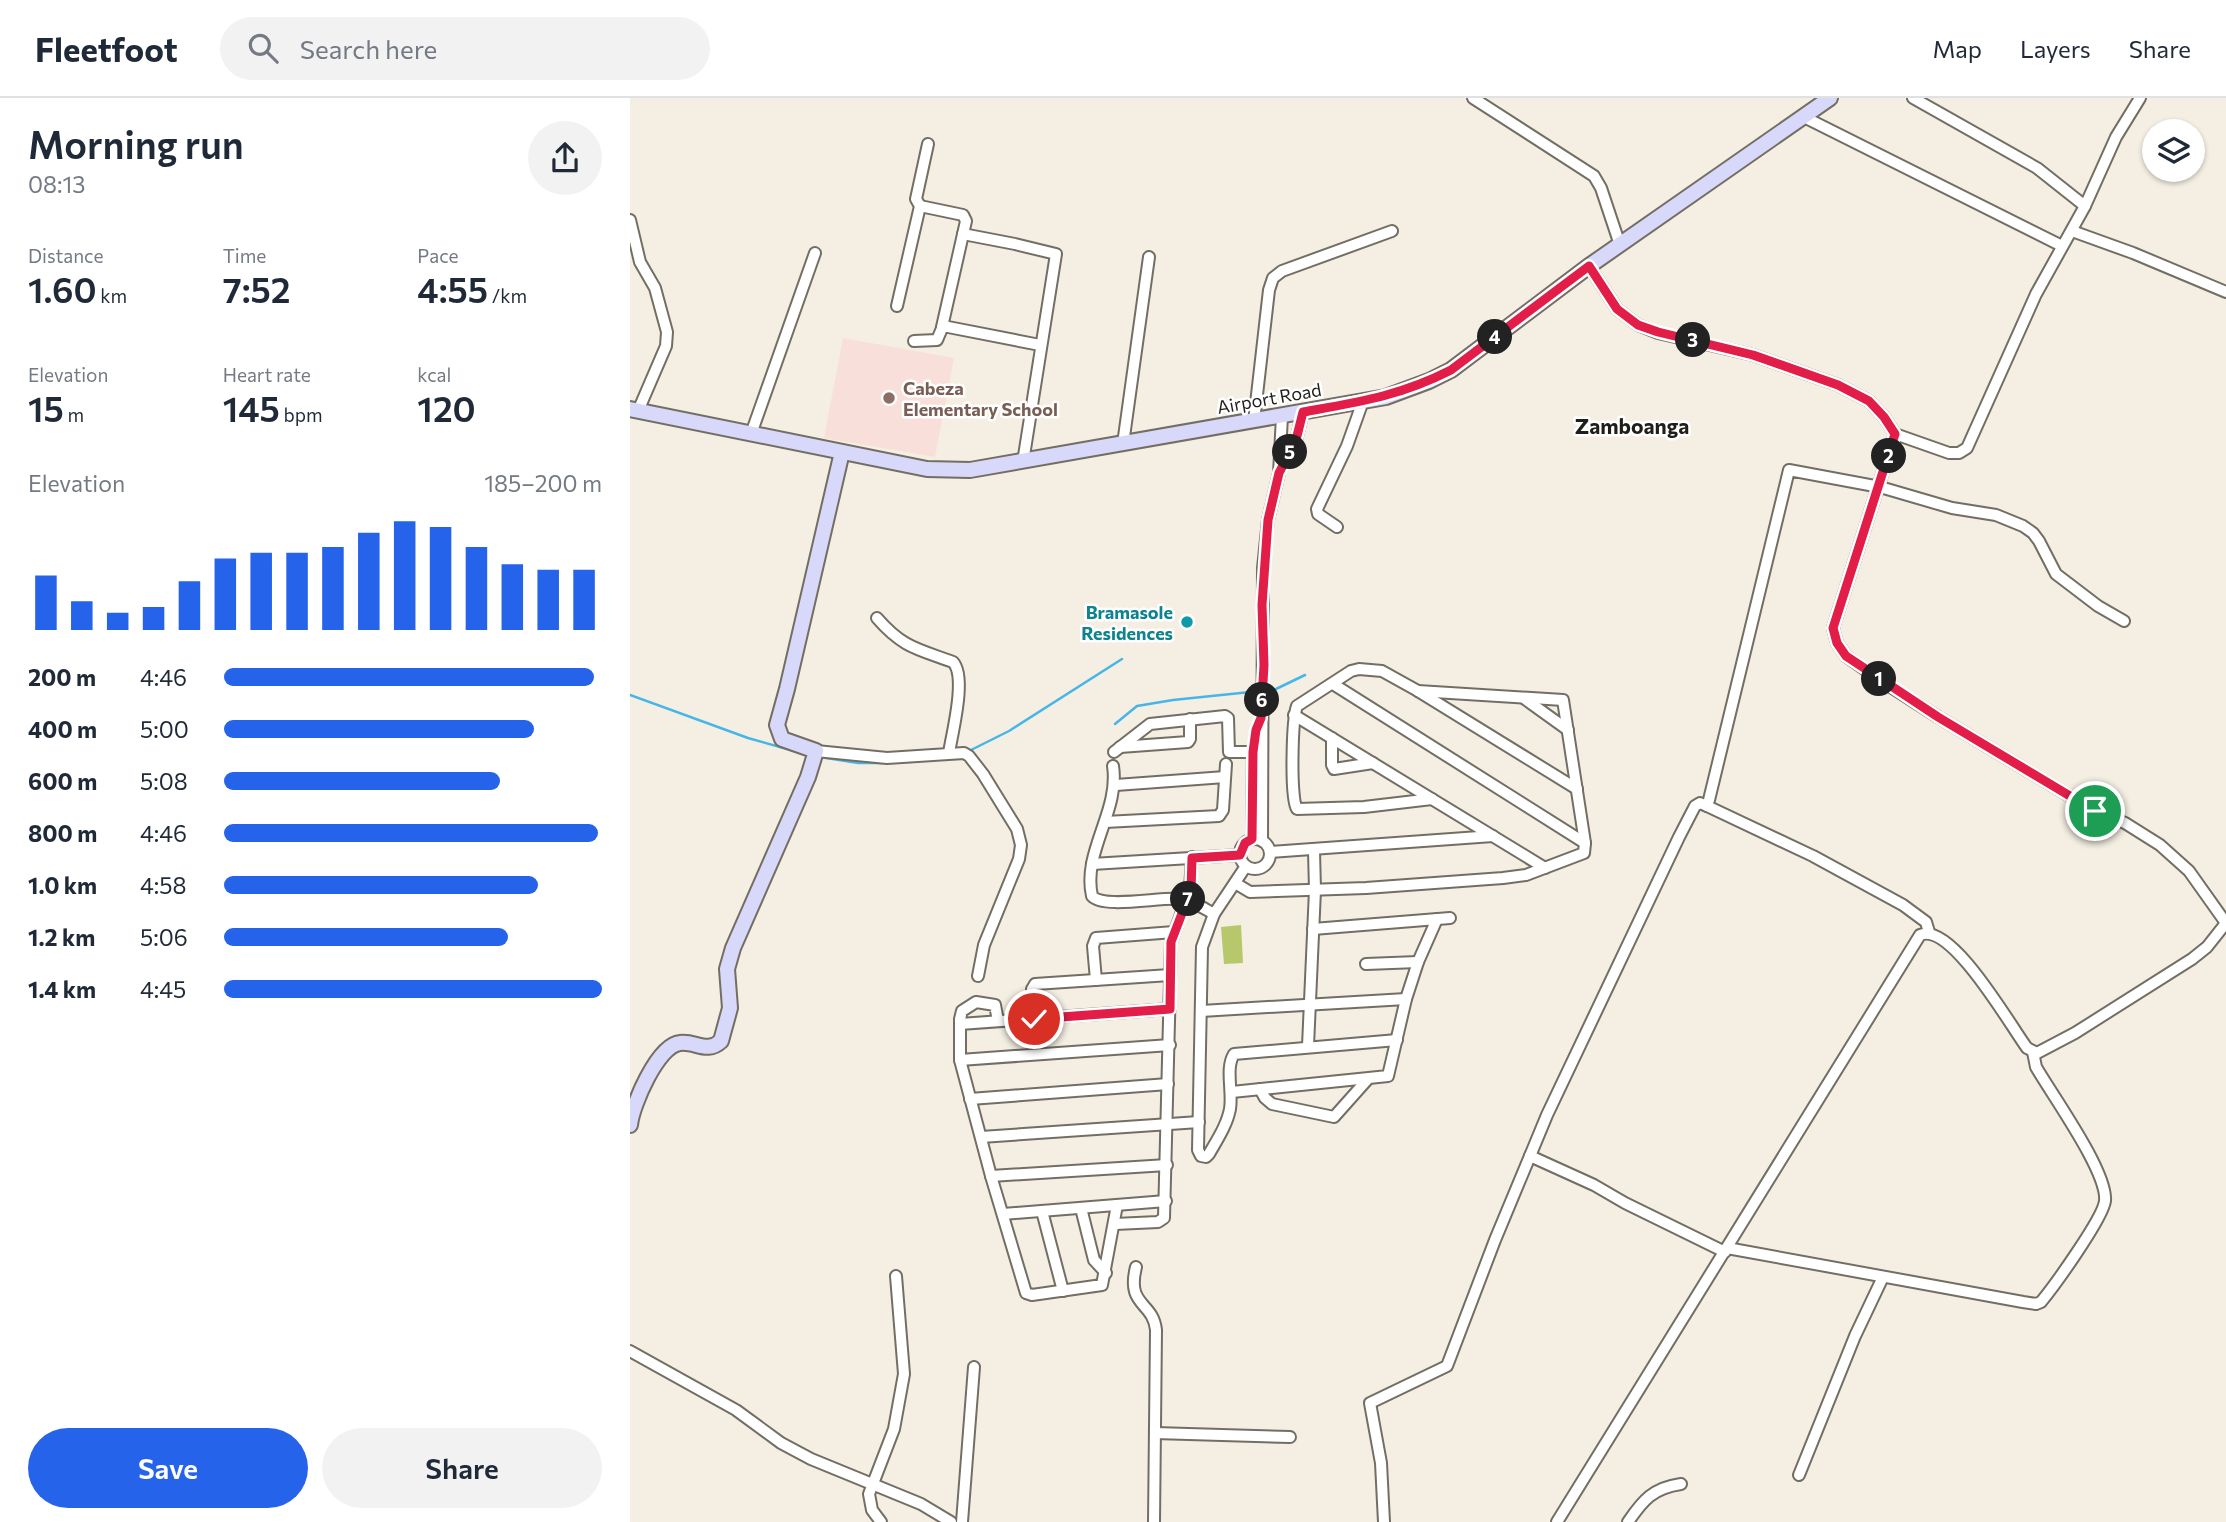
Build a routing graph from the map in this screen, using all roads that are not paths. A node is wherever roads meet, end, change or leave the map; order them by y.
1 (1473, 98) edge
2 (1830, 98) edge
3 (1913, 98) edge
4 (2140, 98) edge
5 (1804, 117) junction
6 (928, 144) dead end
7 (2085, 205) junction
8 (920, 206) junction
9 (630, 220) edge
10 (1392, 231) dead end
11 (2072, 231) junction
12 (963, 234) junction
13 (1620, 245) junction
14 (2062, 246) junction
15 (815, 253) dead end
16 (1149, 257) dead end
17 (1589, 266) junction
18 (2226, 292) edge
19 (897, 306) dead end
20 (942, 327) junction
21 (914, 341) dead end
22 (1040, 345) junction
23 (1363, 401) junction
24 (634, 410) edge
25 (1303, 412) junction
26 (1282, 416) junction
27 (1254, 421) junction
28 (751, 434) junction
29 (1894, 440) junction
30 (1123, 444) junction
31 (842, 452) junction
32 (1023, 462) junction
33 (1279, 473) junction
34 (1880, 487) junction
35 (1337, 527) dead end
36 (877, 618) dead end
37 (2124, 621) dead end
38 (1333, 684) junction
39 (1418, 691) junction
40 (1524, 698) junction
41 (1294, 715) junction
42 (1261, 718) junction
43 (1189, 719) junction
44 (1568, 730) junction
45 (1332, 738) junction
46 (816, 751) junction
47 (1253, 752) junction
48 (949, 753) junction
49 (1373, 763) junction
50 (1226, 764) dead end
51 (1113, 766) dead end
52 (1225, 778) junction
53 (1116, 785) junction
54 (1577, 789) junction
55 (1256, 795) junction
56 (1432, 799) junction
57 (1707, 806) junction
58 (1105, 822) junction
59 (1493, 836) junction
60 (1257, 840) junction
61 (1585, 843) junction
62 (1314, 851) junction
63 (1270, 852) junction
64 (1240, 855) junction
65 (1192, 858) junction
66 (1092, 864) junction
67 (1246, 866) junction
68 (1545, 868) junction
69 (1235, 883) junction
70 (1315, 890) junction
71 (1187, 900) junction
72 (1214, 914) junction
73 (1450, 918) dead end
74 (1437, 919) junction
75 (2226, 923) edge
76 (1313, 929) junction
77 (1174, 932) junction
78 (1929, 932) junction
79 (1418, 962) junction
80 (1366, 964) dead end
81 (1170, 975) junction
82 (978, 976) dead end
83 (1096, 980) junction
84 (1406, 999) junction
85 (1309, 1005) junction
86 (1170, 1009) junction
87 (1201, 1011) junction
88 (1034, 1019) junction
89 (998, 1021) junction
90 (960, 1024) junction
91 (1396, 1040) junction
92 (1170, 1045) junction
93 (1308, 1046) junction
94 (2033, 1052) junction
95 (961, 1060) junction
96 (1367, 1080) junction
97 (1168, 1084) junction
98 (1260, 1089) junction
99 (1232, 1092) junction
100 (970, 1099) junction
101 (1199, 1122) junction
102 (1168, 1124) junction
103 (630, 1125) edge
104 (981, 1137) junction
105 (1530, 1157) junction
106 (1167, 1165) junction
107 (991, 1176) junction
108 (1166, 1201) junction
109 (1117, 1205) junction
110 (1081, 1208) junction
111 (1042, 1211) junction
112 (1003, 1214) junction
113 (1115, 1224) junction
114 (1726, 1250) junction
115 (1136, 1267) dead end
116 (1105, 1273) junction
117 (896, 1276) dead end
118 (1883, 1278) junction
119 (1063, 1291) junction
120 (630, 1351) edge
121 (974, 1367) dead end
122 (1155, 1433) junction
123 (1290, 1437) dead end
124 (1799, 1475) dead end
125 (1681, 1484) dead end
126 (872, 1485) junction
127 (881, 1522) edge
128 (951, 1522) edge
129 (962, 1522) edge
130 (1154, 1522) edge
131 (1384, 1522) edge
132 (1556, 1522) edge
133 (1628, 1522) edge

1 - 13 street
2 - 5 main road, Airport Road
3 - 7 street
4 - 7 street
5 - 13 main road, Airport Road
5 - 14 street
6 - 8 street
7 - 11 street
8 - 12 street
8 - 19 street
9 - 24 street
10 - 27 street
11 - 14 street
11 - 18 street
12 - 20 street
12 - 22 street
13 - 17 main road, Airport Road
14 - 29 street
15 - 28 street
16 - 30 street
17 - 23 main road, Airport Road
17 - 29 street
20 - 21 street
20 - 22 street
22 - 32 street
23 - 25 main road, Airport Road
23 - 35 street
24 - 28 main road, Airport Road
25 - 26 main road, Airport Road
25 - 33 street
26 - 27 main road, Airport Road
26 - 33 street
27 - 30 main road, Airport Road
28 - 31 main road, Airport Road
29 - 34 street
30 - 32 main road, Airport Road
31 - 32 main road, Airport Road
31 - 46 main road
33 - 42 street
34 - 37 street
34 - 57 street
34 - 75 street
36 - 48 street
38 - 39 street
38 - 41 street
38 - 61 street
39 - 40 street
39 - 54 street
40 - 44 street
40 - 44 street
41 - 45 street
41 - 56 street
42 - 47 street
42 - 55 street
43 - 43 street
43 - 47 street
44 - 54 street
45 - 49 street
45 - 49 street
46 - 48 street
46 - 103 main road
47 - 55 street
48 - 82 street
49 - 56 street
50 - 52 street
51 - 53 street
52 - 53 street
52 - 58 street
53 - 58 street
54 - 61 street
55 - 60 street
56 - 59 street
57 - 78 street
57 - 105 street
58 - 66 street
59 - 62 street
59 - 68 street
60 - 63 street
60 - 64 street
61 - 68 street
62 - 63 street
62 - 70 street
63 - 67 street
64 - 65 street
64 - 67 street
65 - 66 street
65 - 71 street
66 - 71 street
67 - 69 street
68 - 70 street
69 - 70 street
69 - 72 street
70 - 76 street
71 - 72 street
71 - 77 street
72 - 87 street
73 - 74 street
74 - 76 street
74 - 79 street
75 - 94 street
76 - 85 street
77 - 81 street
77 - 83 street
78 - 94 street
78 - 114 street
79 - 80 street
79 - 84 street
81 - 83 street
81 - 86 street
83 - 88 street
84 - 85 street
84 - 91 street
85 - 87 street
85 - 93 street
86 - 88 street
86 - 92 street
87 - 101 street
88 - 89 street
89 - 90 street
89 - 90 street
90 - 95 street
91 - 93 street
91 - 96 street
92 - 95 street
92 - 97 street
93 - 99 street
94 - 118 street
95 - 100 street
96 - 98 street
96 - 98 street
97 - 100 street
97 - 102 street
98 - 99 street
99 - 101 street
100 - 104 street
101 - 102 street
102 - 104 street
102 - 106 street
104 - 107 street
105 - 114 street
105 - 131 street
106 - 107 street
106 - 108 street
107 - 112 street
108 - 109 street
108 - 113 street
109 - 110 street
109 - 113 street
110 - 111 street
110 - 116 street
111 - 112 street
111 - 119 street
112 - 119 street
113 - 116 street
114 - 118 street
114 - 132 street
115 - 122 street
116 - 119 street
117 - 126 street
118 - 124 street
120 - 126 street
121 - 129 street
122 - 123 street
122 - 130 street
125 - 133 street
126 - 127 street
126 - 128 street

